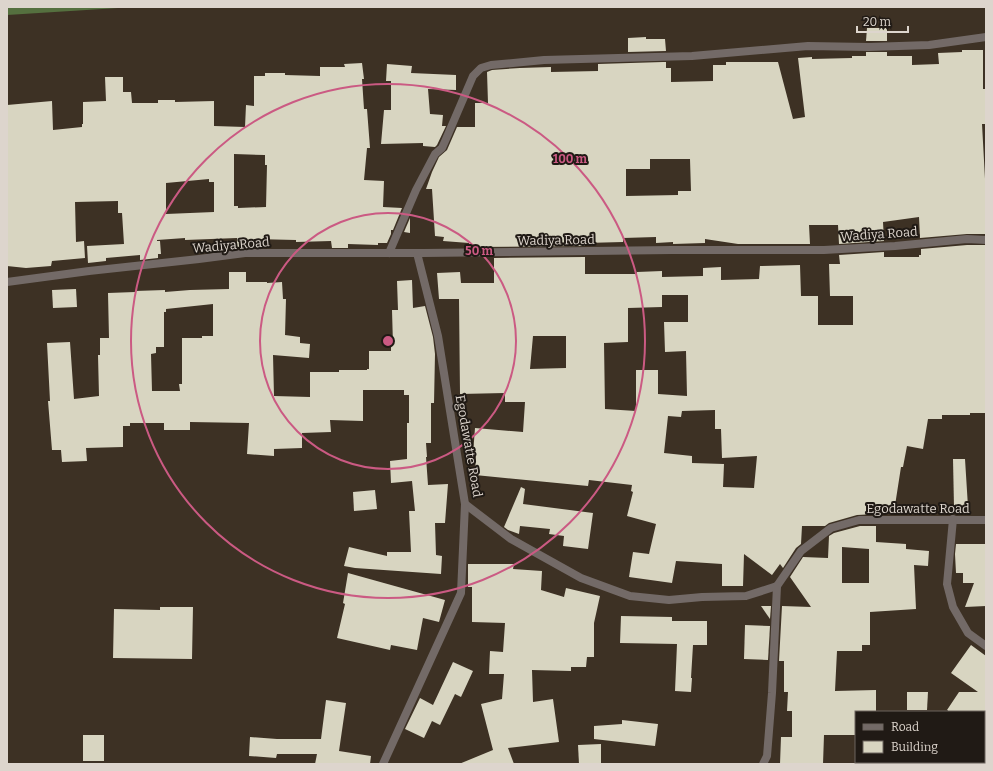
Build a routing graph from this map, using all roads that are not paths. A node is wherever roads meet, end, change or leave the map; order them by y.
1 (986, 37) edge
2 (986, 240) edge
3 (389, 253) junction
4 (417, 253) junction
5 (7, 282) edge
6 (465, 504) junction
7 (952, 519) junction
8 (986, 520) edge
9 (777, 586) junction
10 (986, 646) edge
11 (383, 764) edge
12 (763, 764) edge

1 - 3 street
2 - 4 street, Wadiya Road
3 - 4 street, Wadiya Road
3 - 5 street, Wadiya Road
4 - 6 street, Egodawatte Road
6 - 9 street, Egodawatte Road
6 - 11 street
7 - 8 street, Egodawatte Road
7 - 9 street, Egodawatte Road
7 - 10 street
9 - 12 street

